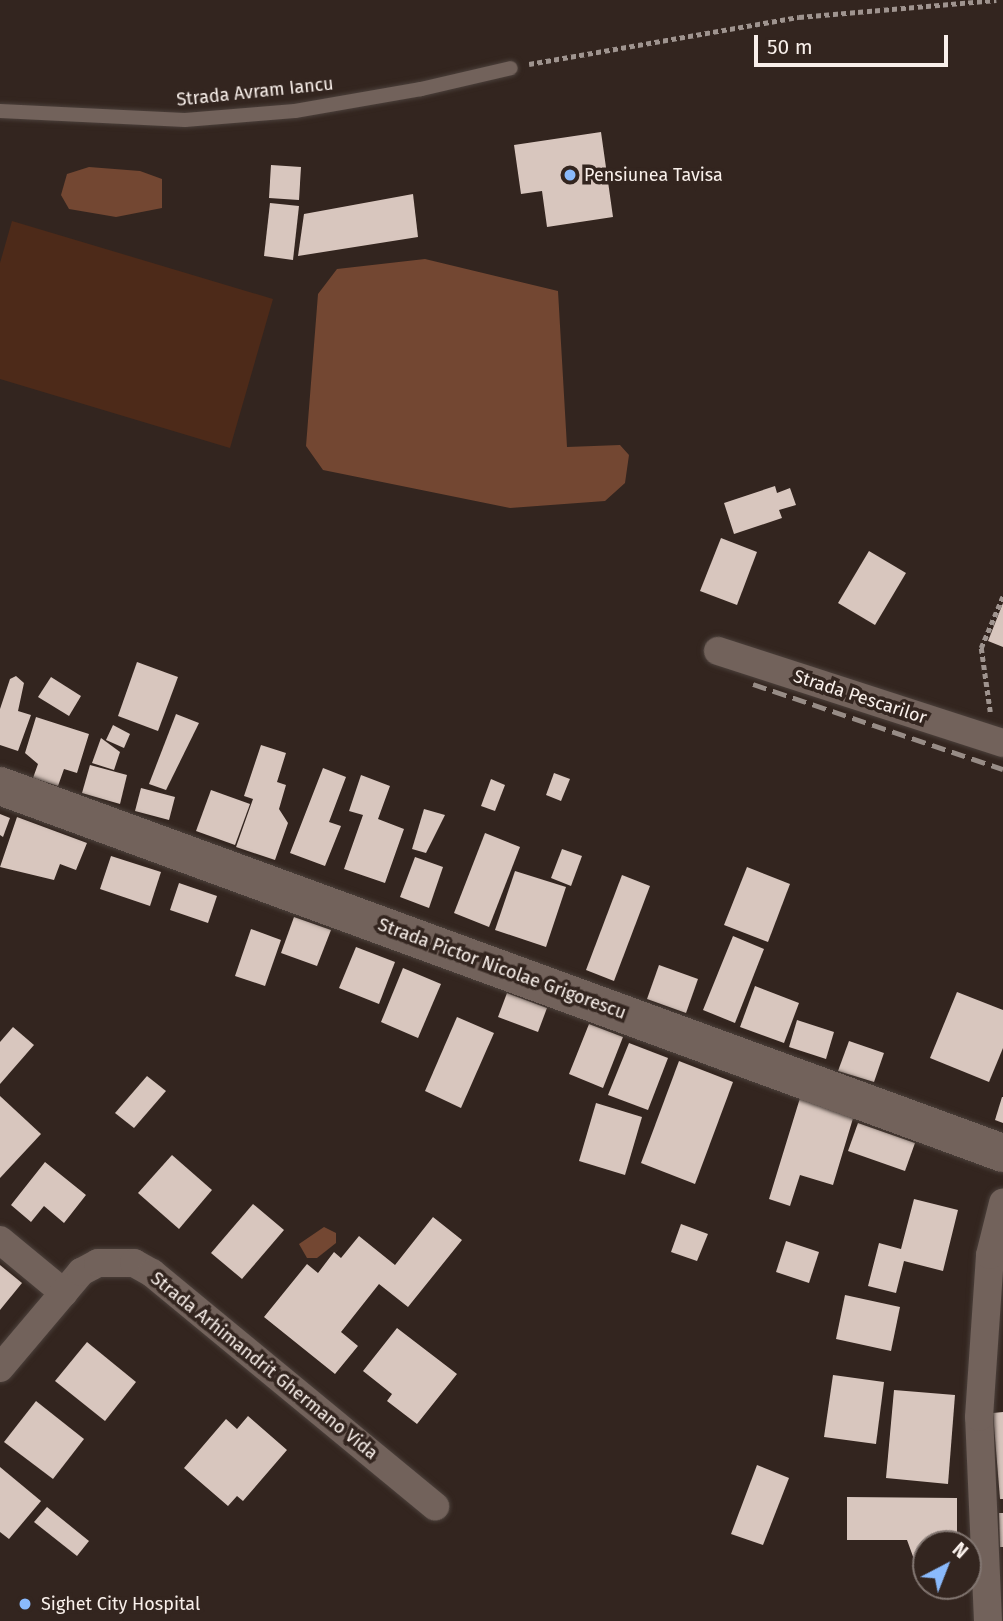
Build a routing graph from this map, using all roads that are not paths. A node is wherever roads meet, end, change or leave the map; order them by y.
1 (511, 68) road end
2 (0, 111) edge
3 (718, 652) dead end
4 (1000, 742) edge
5 (0, 786) edge
6 (1003, 1153) edge
7 (1003, 1203) edge
8 (0, 1240) edge
9 (64, 1293) junction
10 (0, 1368) edge
11 (435, 1506) dead end
12 (988, 1621) edge

1 - 2 lane, Strada Avram Iancu
3 - 4 street, Strada Pescarilor
5 - 6 main road, Strada Pictor Nicolae Grigorescu
7 - 12 street
8 - 9 street
9 - 10 street, Strada Arhimandrit Ghermano Vida
9 - 11 street, Strada Arhimandrit Ghermano Vida

